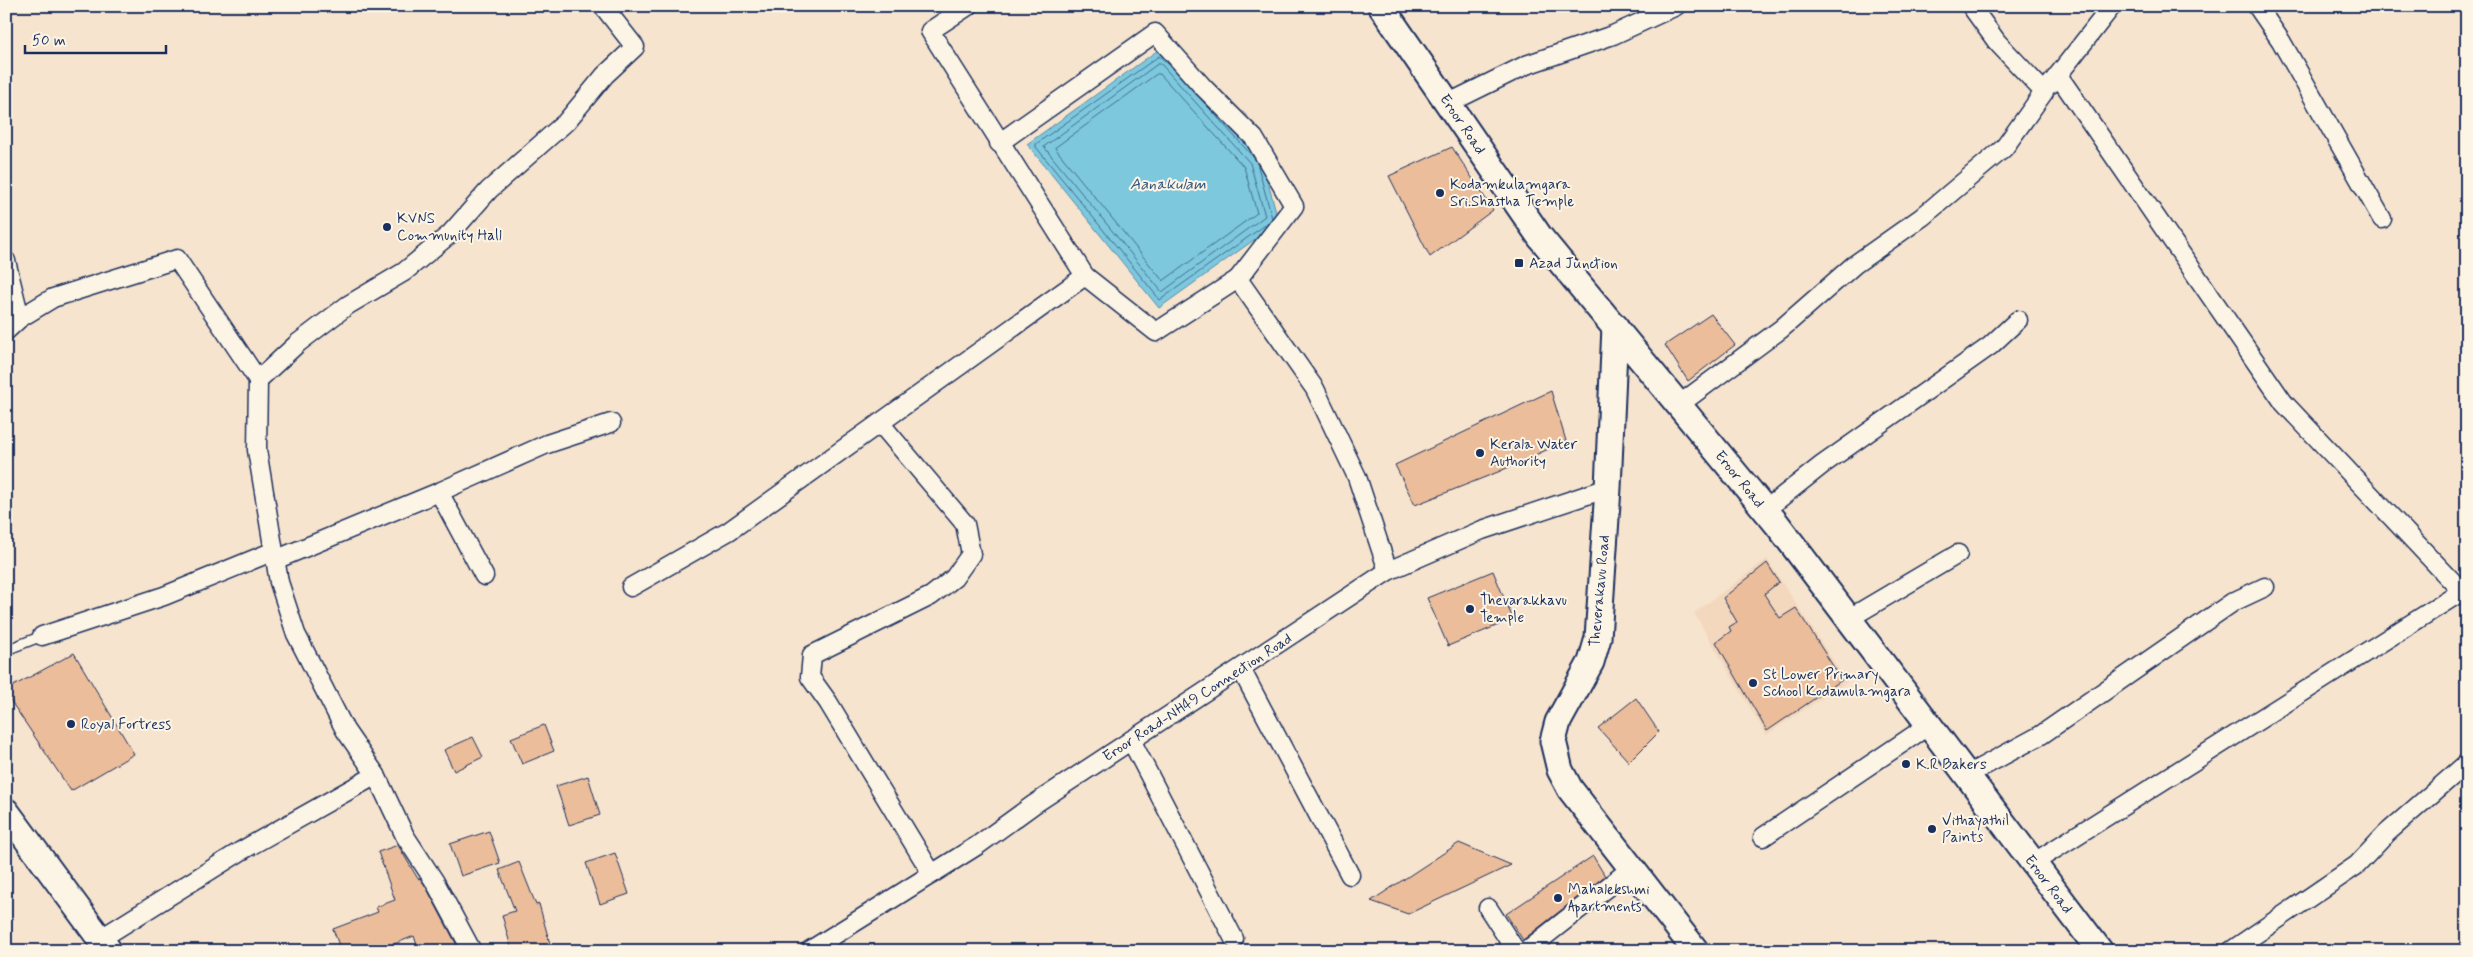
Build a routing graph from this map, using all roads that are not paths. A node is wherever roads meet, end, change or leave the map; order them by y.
1 (603, 6) edge
2 (968, 6) edge
3 (1382, 6) edge
4 (1676, 6) edge
5 (1971, 6) edge
6 (2112, 6) edge
7 (2257, 6) edge
8 (2058, 75) junction
9 (2044, 92) junction
10 (1449, 103) junction
11 (999, 142) junction
12 (2382, 219) dead end
13 (6, 261) edge
14 (1085, 276) junction
15 (1238, 279) junction
16 (20, 318) junction
17 (2018, 320) dead end
18 (1615, 326) junction
19 (6, 332) edge
20 (258, 380) junction
21 (1680, 404) junction
22 (611, 423) dead end
23 (880, 423) junction
24 (1608, 488) junction
25 (439, 492) junction
26 (1765, 510) junction
27 (1958, 554) dead end
28 (275, 555) junction
29 (1388, 571) junction
30 (484, 576) dead end
31 (2265, 587) dead end
32 (631, 588) dead end
33 (2464, 595) edge
34 (1848, 619) junction
35 (42, 636) joint
36 (6, 650) edge
37 (1241, 668) junction
38 (1929, 725) junction
39 (1130, 740) junction
40 (2467, 762) edge
41 (376, 775) junction
42 (1967, 776) junction
43 (6, 811) edge
44 (1763, 837) dead end
45 (2033, 863) junction
46 (1633, 867) junction
47 (932, 874) junction
48 (1350, 875) dead end
49 (1488, 908) dead end
50 (1234, 938) dead end
51 (105, 945) edge
52 (472, 951) edge
53 (809, 951) edge
54 (1516, 951) edge
55 (1526, 951) edge
56 (1696, 951) edge
57 (2100, 951) edge
58 (2231, 951) edge

1 - 20 street
2 - 11 street
3 - 10 main road, Eroor Road
4 - 10 street
5 - 9 street
6 - 8 street
7 - 12 street
8 - 9 street
8 - 33 street
9 - 21 street
10 - 18 main road, Eroor Road
11 - 14 street
11 - 15 street
13 - 16 street
14 - 15 street
14 - 23 street
15 - 29 street
16 - 19 street
16 - 20 street
17 - 26 street
18 - 21 main road, Eroor Road
18 - 24 main road, Theverakavu Road
20 - 28 street
21 - 26 main road, Eroor Road
22 - 25 street
23 - 32 street
23 - 47 street
24 - 29 street, Eroor Road-NH49 Connection Road
24 - 46 main road, Theverakavu Road
25 - 28 street
25 - 30 street
26 - 34 main road, Eroor Road
27 - 34 street
28 - 35 street
28 - 41 street
29 - 37 street, Eroor Road-NH49 Connection Road
31 - 42 street
33 - 45 street
34 - 38 main road, Eroor Road
35 - 36 lane
37 - 39 street, Eroor Road-NH49 Connection Road
37 - 48 street
38 - 42 main road, Eroor Road
38 - 44 street
39 - 47 street, Eroor Road-NH49 Connection Road
39 - 50 street
40 - 58 street
41 - 51 street
41 - 52 street
42 - 45 main road, Eroor Road
43 - 51 main road
45 - 57 main road, Eroor Road
46 - 55 street
46 - 56 main road, Theverakavu Road
47 - 53 street, Eroor Road-NH49 Connection Road
49 - 54 street

